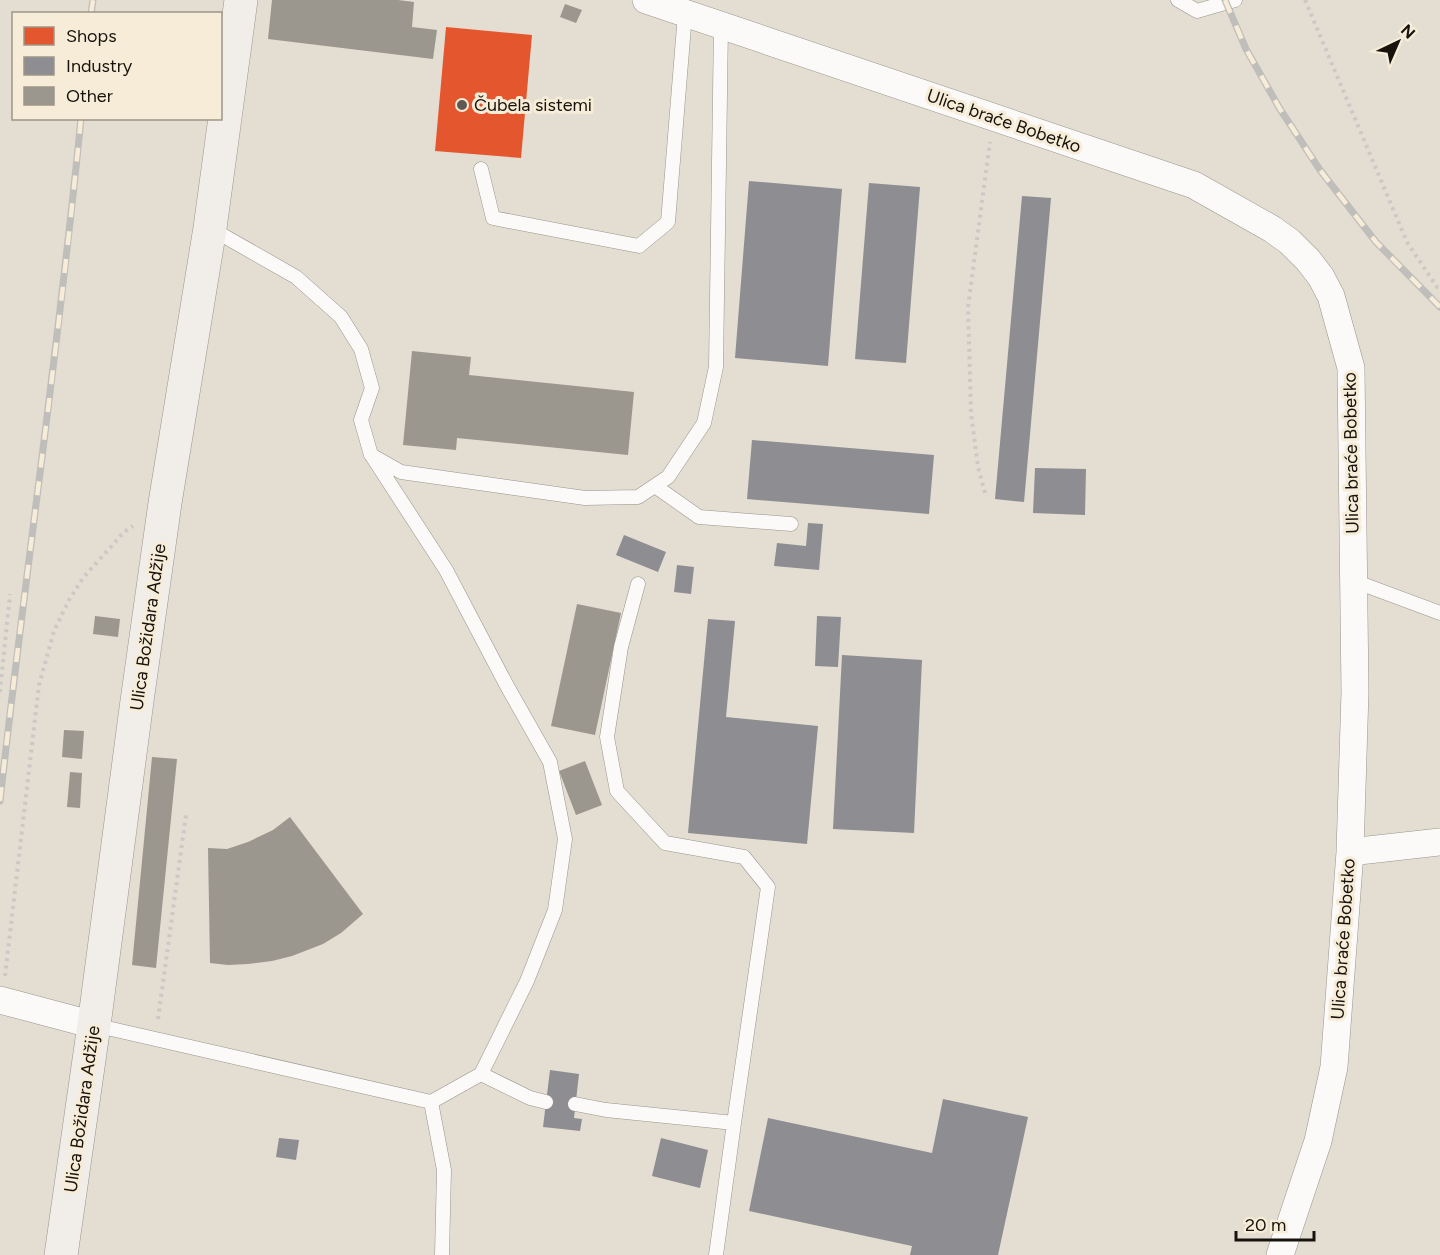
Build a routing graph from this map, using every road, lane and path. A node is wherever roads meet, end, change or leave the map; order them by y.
1 (240, 0) edge
2 (646, 0) edge
3 (1178, 0) edge
4 (1235, 0) edge
5 (1305, 0) edge
6 (686, 14) junction
7 (721, 26) junction
8 (993, 118) junction
9 (481, 169) dead end
10 (210, 228) junction
11 (1440, 288) edge
12 (371, 455) junction
13 (655, 486) junction
14 (985, 493) dead end
15 (165, 503) junction
16 (791, 524) dead end
17 (1354, 581) junction
18 (638, 584) dead end
19 (10, 594) dead end
20 (1440, 613) edge
21 (0, 692) edge
22 (186, 815) dead end
23 (1440, 842) edge
24 (1350, 852) junction
25 (1, 1001) edge
26 (94, 1025) junction
27 (155, 1040) junction
28 (481, 1074) junction
29 (431, 1102) junction
30 (546, 1102) dead end
31 (575, 1104) dead end
32 (735, 1124) junction
33 (61, 1255) edge
34 (442, 1255) edge
35 (716, 1255) edge
36 (1280, 1255) edge

1 - 10 main road, Ulica Božidara Adžije
2 - 6 street, Ulica braće Bobetko
3 - 4 lane
5 - 11 path
6 - 7 street, Ulica braće Bobetko
6 - 9 lane
7 - 8 street, Ulica braće Bobetko
7 - 13 lane
8 - 14 path
8 - 17 street, Ulica braće Bobetko
10 - 12 lane
10 - 15 main road, Ulica Božidara Adžije
12 - 13 lane
12 - 28 lane
13 - 16 lane
15 - 25 path
15 - 26 main road, Ulica Božidara Adžije
17 - 20 lane
17 - 24 street, Ulica braće Bobetko
18 - 32 lane
19 - 21 path
22 - 27 path
23 - 24 street
24 - 36 street, Ulica braće Bobetko
25 - 26 street
26 - 27 lane
26 - 33 main road, Ulica Božidara Adžije
27 - 29 lane
28 - 29 lane
28 - 30 lane
29 - 34 lane
31 - 32 lane
32 - 35 lane

